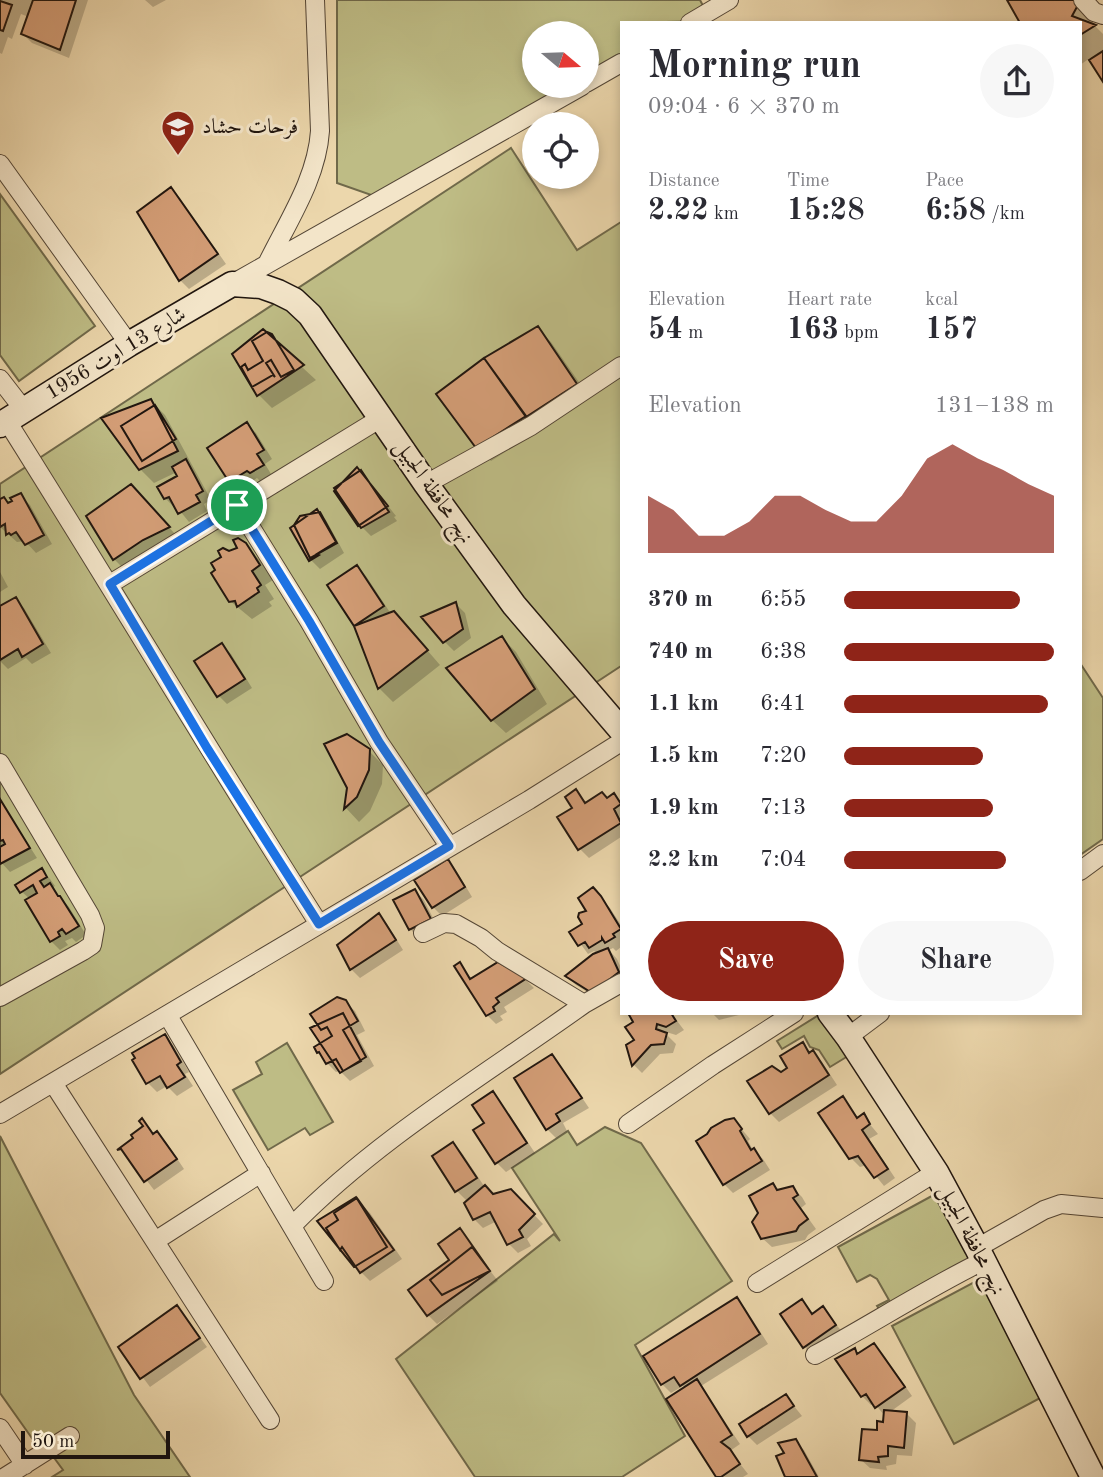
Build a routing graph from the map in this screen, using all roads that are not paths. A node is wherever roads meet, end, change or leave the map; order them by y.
1 (316, 0) edge
2 (729, 0) edge
3 (1083, 0) edge
4 (1103, 15) edge
5 (693, 21) edge
6 (620, 64) edge
7 (599, 76) edge
8 (561, 98) edge
9 (0, 164) edge
10 (268, 262) junction
11 (232, 284) junction
12 (129, 344) junction
13 (620, 367) edge
14 (0, 379) edge
15 (10, 418) edge
16 (381, 418) junction
17 (426, 484) junction
18 (237, 505) junction
19 (110, 584) junction
20 (620, 729) edge
21 (620, 743) edge
22 (0, 763) edge
23 (449, 846) junction
24 (1103, 854) edge
25 (1082, 870) edge
26 (319, 924) junction
27 (424, 933) dead end
28 (620, 984) edge
29 (0, 997) edge
30 (584, 1004) junction
31 (791, 1015) edge
32 (832, 1015) edge
33 (877, 1015) edge
34 (168, 1016) junction
35 (848, 1037) junction
36 (53, 1083) junction
37 (0, 1114) edge
38 (628, 1124) dead end
39 (936, 1172) junction
40 (261, 1173) junction
41 (1103, 1208) edge
42 (292, 1226) junction
43 (155, 1241) junction
44 (980, 1254) junction
45 (324, 1281) dead end
46 (757, 1283) dead end
47 (815, 1355) dead end
48 (270, 1420) dead end
49 (0, 1428) edge
50 (70, 1436) dead end
51 (25, 1465) junction
52 (5, 1477) edge
53 (1093, 1477) edge

1 - 10 street
2 - 5 street
3 - 4 street
6 - 7 street
8 - 10 street
9 - 12 street
10 - 11 street
11 - 12 street, شارع 13 اوت 1956
11 - 16 street, نهج محافظة الجبيل
12 - 15 street, شارع 13 اوت 1956
13 - 17 street
14 - 15 street
15 - 19 street
16 - 17 street, نهج محافظة الجبيل
16 - 18 street
17 - 20 street, نهج محافظة الجبيل
18 - 19 street
18 - 23 street
19 - 26 street
21 - 23 street
22 - 29 street
23 - 26 street
24 - 25 street
26 - 34 street
27 - 30 street
28 - 30 street
30 - 42 street
31 - 38 street
32 - 35 street, نهج محافظة الجبيل
33 - 35 street
34 - 36 street
34 - 40 street
35 - 39 street, نهج محافظة الجبيل
36 - 37 street
36 - 43 street
39 - 44 street, نهج محافظة الجبيل
39 - 46 street
40 - 42 street
40 - 43 street
41 - 44 street
42 - 45 street
43 - 48 street
44 - 47 street
44 - 53 street, نهج محافظة الجبيل
49 - 51 street
50 - 51 street
51 - 52 street

